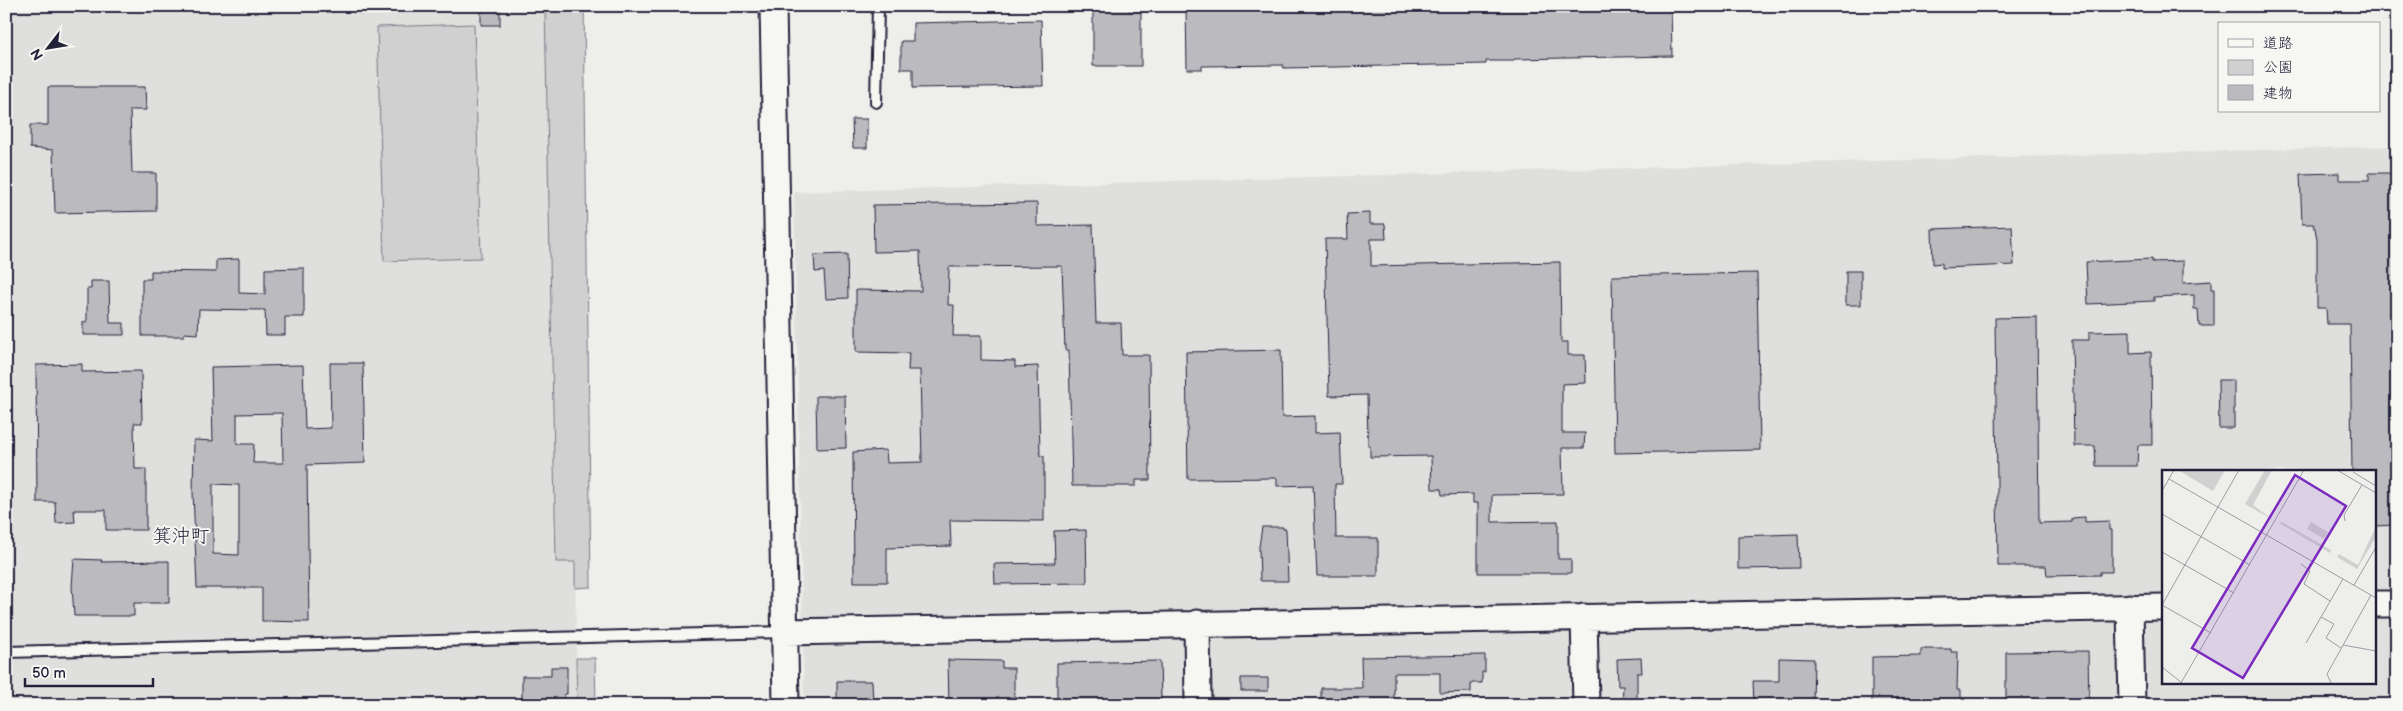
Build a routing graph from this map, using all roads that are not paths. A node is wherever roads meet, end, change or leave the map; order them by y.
1 (773, 6) edge
2 (878, 6) edge
3 (876, 102) dead end
4 (2376, 604) edge
5 (2397, 604) edge
6 (2130, 607) junction
7 (2162, 607) edge
8 (1584, 617) junction
9 (1197, 623) junction
10 (784, 632) junction
11 (6, 652) edge
12 (786, 705) edge
13 (1198, 705) edge
14 (1586, 705) edge
15 (2132, 705) edge

1 - 10 street
2 - 3 lane
4 - 5 street
6 - 7 street
6 - 8 street
6 - 15 street
8 - 9 street
8 - 14 street
9 - 10 street
9 - 13 street
10 - 11 lane
10 - 12 street

